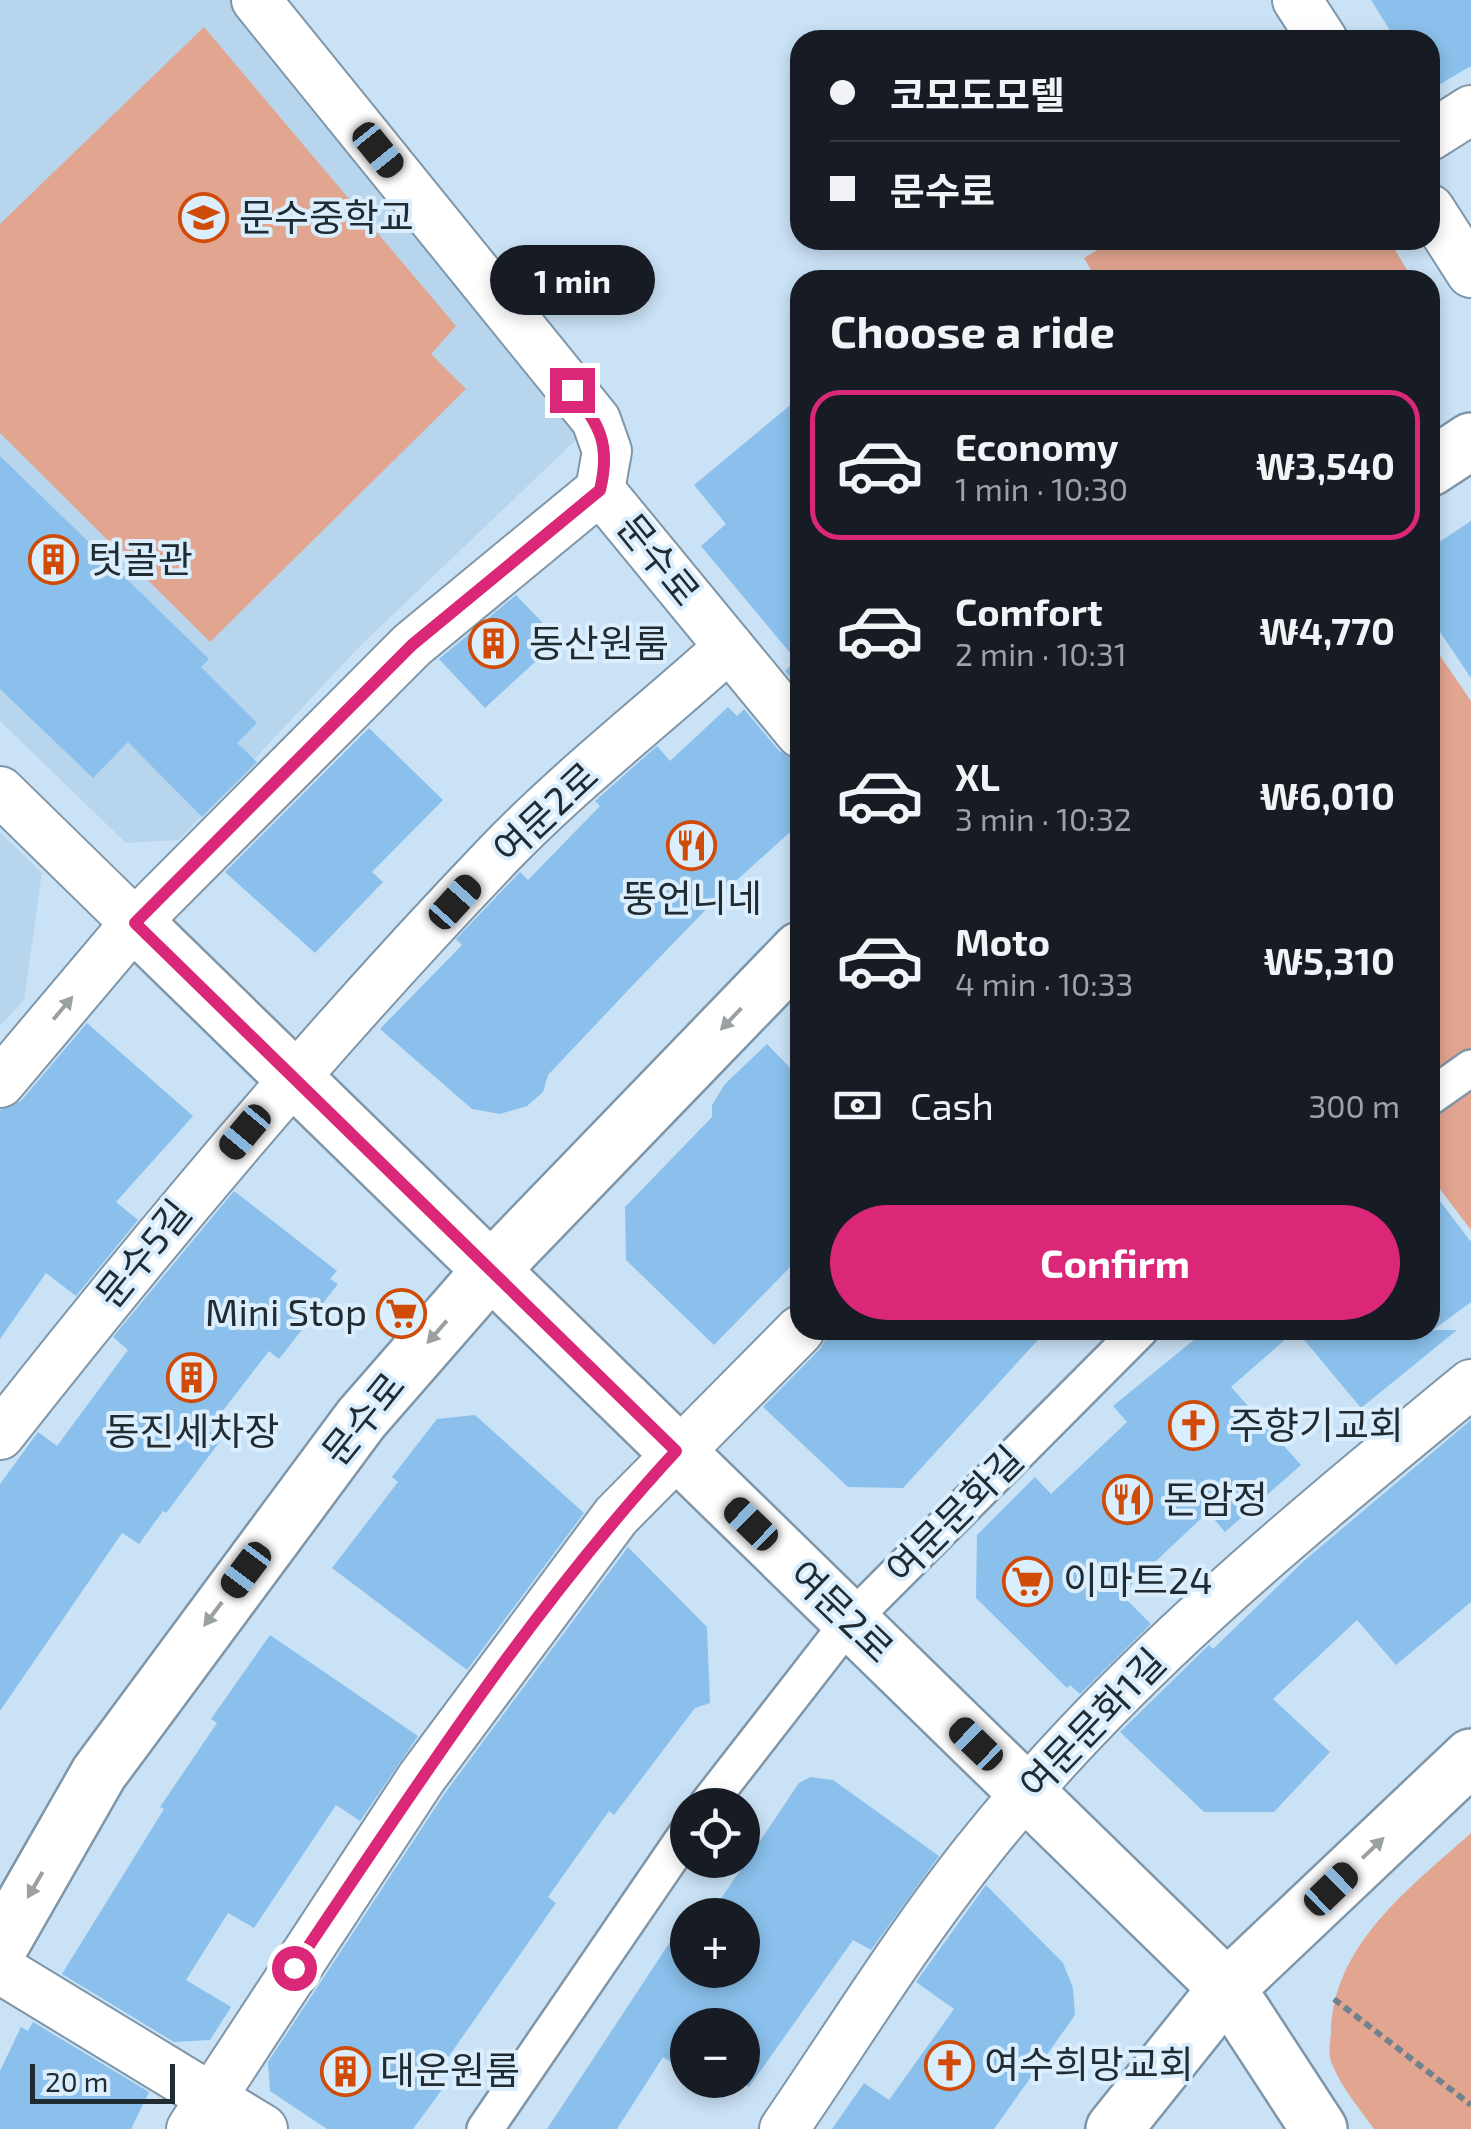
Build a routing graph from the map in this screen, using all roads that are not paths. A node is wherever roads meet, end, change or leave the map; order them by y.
1 (256, 0) edge
2 (1297, 0) edge
3 (1316, 30) edge
4 (1471, 110) edge
5 (1440, 130) edge
6 (1440, 224) edge
7 (1471, 273) edge
8 (1471, 442) edge
9 (1440, 462) edge
10 (600, 490) junction
11 (729, 647) junction
12 (790, 722) edge
13 (0, 792) edge
14 (135, 923) junction
15 (790, 960) edge
16 (1471, 1068) edge
17 (292, 1076) junction
18 (0, 1083) edge
19 (1440, 1091) edge
20 (491, 1270) junction
21 (790, 1340) edge
22 (1130, 1340) edge
23 (1471, 1384) edge
24 (0, 1435) edge
25 (676, 1451) junction
26 (850, 1621) junction
27 (1471, 1757) edge
28 (720, 1788) edge
29 (1026, 1792) junction
30 (670, 1858) edge
31 (0, 1946) edge
32 (0, 1968) edge
33 (1227, 1988) junction
34 (200, 2113) edge
35 (263, 2129) edge
36 (485, 2129) edge
37 (784, 2129) edge
38 (1114, 2129) edge
39 (1319, 2129) edge

1 - 10 street, 문수로
2 - 3 street
4 - 5 street
6 - 7 street
8 - 9 street
10 - 11 street, 문수로
10 - 14 street
11 - 12 street, 문수로
11 - 17 street, 여문2로
13 - 14 street, 여문2로
14 - 17 street, 여문2로
18 -> 14 street
15 -> 20 street, 문수로
16 - 19 street
17 - 20 street, 여문2로
17 - 24 street, 문수5길
20 - 25 street, 여문2로
20 -> 31 street, 문수로
21 - 25 street
22 - 26 street, 여문문화길
23 - 29 street, 여문문화1길
25 - 26 street, 여문2로
25 - 34 street
26 - 28 street, 여문문화길
26 - 29 street, 여문2로
33 -> 27 street
29 - 33 street, 여문2로
29 - 37 street, 여문문화1길
30 - 36 street
32 - 34 street
33 - 38 street
33 - 39 street, 여문2로
34 - 35 street

